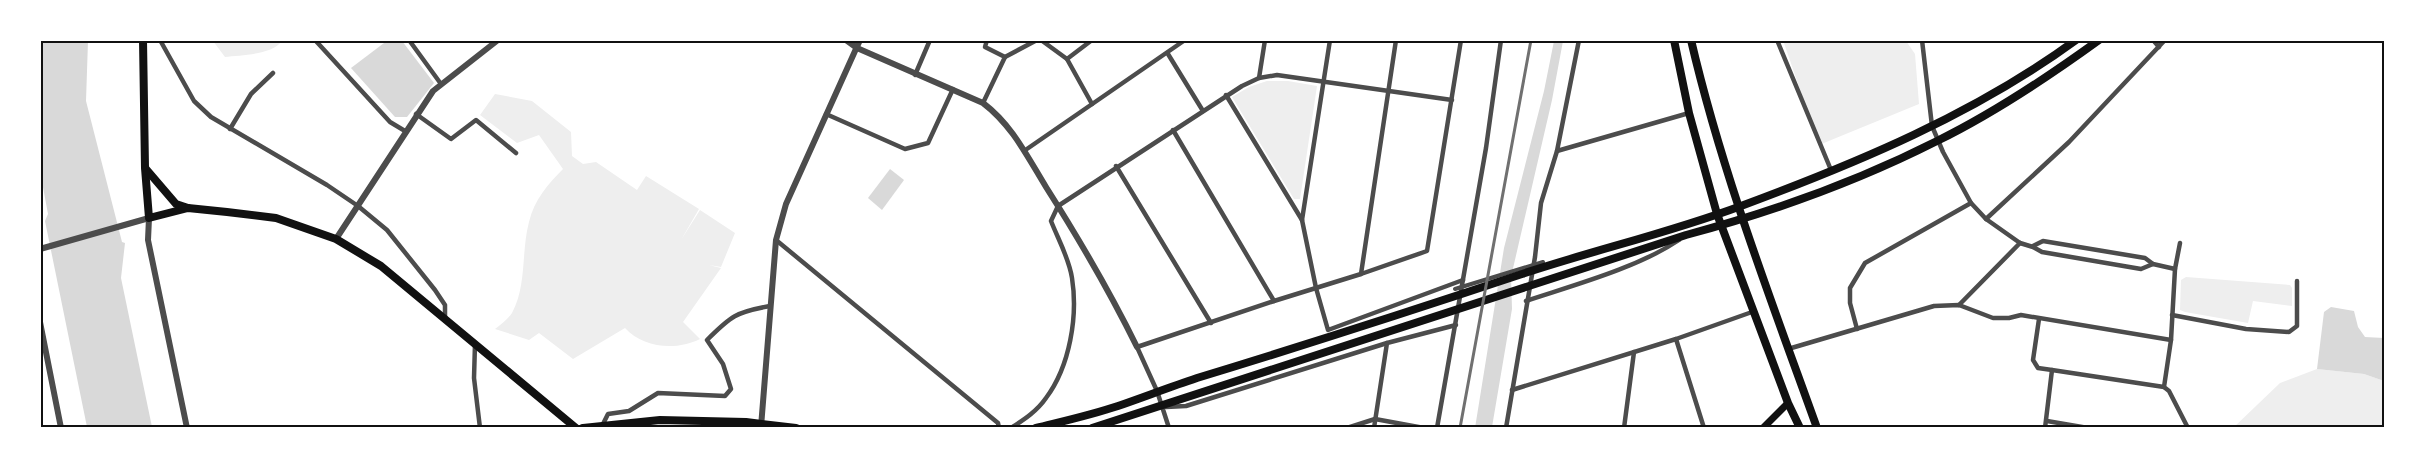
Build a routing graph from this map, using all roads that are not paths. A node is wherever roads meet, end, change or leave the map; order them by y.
1 (142, 40) edge
2 (160, 40) edge
3 (315, 40) edge
4 (409, 40) edge
5 (846, 40) edge
6 (860, 40) edge
7 (930, 40) edge
8 (987, 40) edge
9 (1039, 40) edge
10 (1092, 40) edge
11 (1185, 40) edge
12 (1265, 40) edge
13 (1330, 40) edge
14 (1396, 40) edge
15 (1461, 40) edge
16 (1501, 40) edge
17 (1579, 40) edge
18 (1674, 40) edge
19 (1692, 40) edge
20 (1777, 40) edge
21 (2076, 40) edge
22 (2099, 40) edge
23 (2153, 40) edge
24 (2165, 40) edge
25 (1922, 41) edge
26 (495, 42) edge
27 (2159, 47) junction
28 (857, 48) junction
29 (1168, 54) junction
30 (1005, 57) junction
31 (1066, 59) junction
32 (273, 73) dead end
33 (915, 75) junction
34 (1259, 78) junction
35 (1324, 82) junction
36 (441, 84) junction
37 (953, 89) junction
38 (1388, 91) junction
39 (1226, 95) junction
40 (1452, 100) junction
41 (983, 103) junction
42 (1092, 104) junction
43 (1203, 111) junction
44 (1689, 113) junction
45 (416, 114) junction
46 (826, 114) junction
47 (1932, 126) junction
48 (230, 129) junction
49 (405, 130) junction
50 (1173, 130) junction
51 (1938, 141) junction
52 (1024, 151) junction
53 (1557, 151) junction
54 (516, 153) dead end
55 (1116, 166) junction
56 (145, 168) junction
57 (1831, 170) junction
58 (1971, 203) junction
59 (358, 206) junction
60 (1058, 206) junction
61 (1739, 207) junction
62 (188, 208) junction
63 (1717, 214) junction
64 (149, 218) junction
65 (1743, 219) junction
66 (1986, 219) junction
67 (1302, 220) junction
68 (1721, 226) junction
69 (1686, 235) junction
70 (336, 239) junction
71 (776, 240) junction
72 (2020, 243) junction
73 (2180, 243) dead end
74 (2033, 247) junction
75 (41, 248) edge
76 (1543, 264) junction
77 (2153, 264) junction
78 (2175, 269) junction
79 (1361, 274) junction
80 (1463, 280) junction
81 (2297, 281) dead end
82 (1316, 288) junction
83 (1455, 289) dead end
84 (1274, 301) junction
85 (1526, 301) junction
86 (1959, 305) junction
87 (770, 306) junction
88 (1752, 312) junction
89 (2172, 315) junction
90 (445, 319) junction
91 (2039, 319) junction
92 (40, 322) edge
93 (1211, 323) junction
94 (1456, 325) junction
95 (1857, 329) junction
96 (1329, 333) junction
97 (1676, 339) junction
98 (2171, 340) junction
99 (475, 343) junction
100 (1387, 343) junction
101 (1137, 347) junction
102 (1788, 349) junction
103 (1634, 352) junction
104 (2052, 370) junction
105 (2164, 387) junction
106 (1512, 390) junction
107 (1156, 391) junction
108 (1788, 403) junction
109 (1160, 407) junction
110 (1375, 419) junction
111 (2047, 421) junction
112 (1112, 425) edge
113 (602, 426) junction
114 (761, 426) edge
115 (1624, 427) edge
116 (61, 428) edge
117 (187, 428) edge
118 (480, 428) edge
119 (576, 428) edge
120 (583, 428) edge
121 (796, 428) edge
122 (999, 428) edge
123 (1011, 428) edge
124 (1036, 428) edge
125 (1092, 428) edge
126 (1169, 428) edge
127 (1347, 428) edge
128 (1374, 428) edge
129 (1424, 428) edge
130 (1437, 428) edge
131 (1506, 428) edge
132 (1704, 428) edge
133 (1763, 428) edge
134 (1800, 428) edge
135 (1817, 428) edge
136 (2045, 428) edge
137 (2088, 428) edge
138 (2188, 428) edge

1 - 56 main road
2 - 48 street
3 - 49 street
4 - 36 street
5 - 28 street
6 - 28 street
7 - 33 street
8 - 30 street
9 - 30 street
9 - 31 street
10 - 31 street
11 - 29 street
12 - 34 street
13 - 35 street
14 - 38 street
15 - 40 street
16 - 80 street
17 - 53 street
18 - 44 main road
19 - 61 main road
20 - 57 street
21 - 47 main road
22 - 51 main road
23 - 27 street
24 - 27 street
25 - 47 street
26 - 36 street
27 - 66 street
28 - 33 street
28 - 46 street
29 - 42 street
29 - 43 street
30 - 41 street
31 - 42 street
32 - 48 street
33 - 37 street
34 - 35 street
34 - 39 street
35 - 38 street
35 - 67 street
36 - 45 street
37 - 41 street
37 - 46 street
38 - 40 street
38 - 79 street
39 - 43 street
39 - 67 street
40 - 79 street
41 - 52 street
42 - 52 street
43 - 50 street
44 - 53 street
44 - 63 main road
45 - 49 street
45 - 54 street
46 - 71 street
47 - 51 street
47 - 57 main road
48 - 59 street
49 - 59 street
50 - 55 street
50 - 84 street
51 - 58 street
51 - 65 main road
52 - 60 street
53 - 85 street
55 - 60 street
55 - 93 street
56 - 62 main road
56 - 64 main road
57 - 61 main road
58 - 66 street
58 - 95 street
59 - 70 street
59 - 90 street
60 - 101 street
60 - 123 street
61 - 63 main road
61 - 65 main road
62 - 64 main road
62 - 70 main road
63 - 68 main road
63 - 76 main road
64 - 75 street
64 - 117 street
65 - 68 main road
65 - 102 main road
66 - 72 street
67 - 82 street
68 - 69 main road
68 - 88 main road
69 - 85 street
69 - 109 main road
70 - 90 main road
71 - 87 street
71 - 122 street
72 - 74 street
72 - 86 street
73 - 78 street
74 - 77 street
74 - 77 street
76 - 83 street
76 - 96 main road
77 - 78 street
78 - 89 street
79 - 82 street
80 - 94 street
80 - 96 street
81 - 89 street
82 - 84 street
82 - 96 street
84 - 93 street
85 - 106 street
86 - 91 street
86 - 95 street
87 - 113 street
87 - 114 street
88 - 97 street
88 - 108 main road
89 - 98 street
90 - 99 main road
91 - 98 street
91 - 104 street
92 - 116 street
93 - 101 street
94 - 100 street
94 - 130 street
95 - 102 street
96 - 107 main road
97 - 103 street
97 - 132 street
98 - 105 street
99 - 118 street
99 - 119 main road
100 - 109 street
100 - 110 street
101 - 107 street
102 - 135 main road
103 - 106 street
103 - 115 street
104 - 105 street
104 - 111 street
105 - 138 street
106 - 131 street
107 - 109 street
107 - 124 main road
108 - 133 main road
108 - 134 main road
109 - 112 main road
109 - 126 street
110 - 127 street
110 - 128 street
110 - 129 street
111 - 136 street
111 - 137 street
112 - 125 main road
113 - 114 main road
113 - 120 main road
114 - 121 main road

